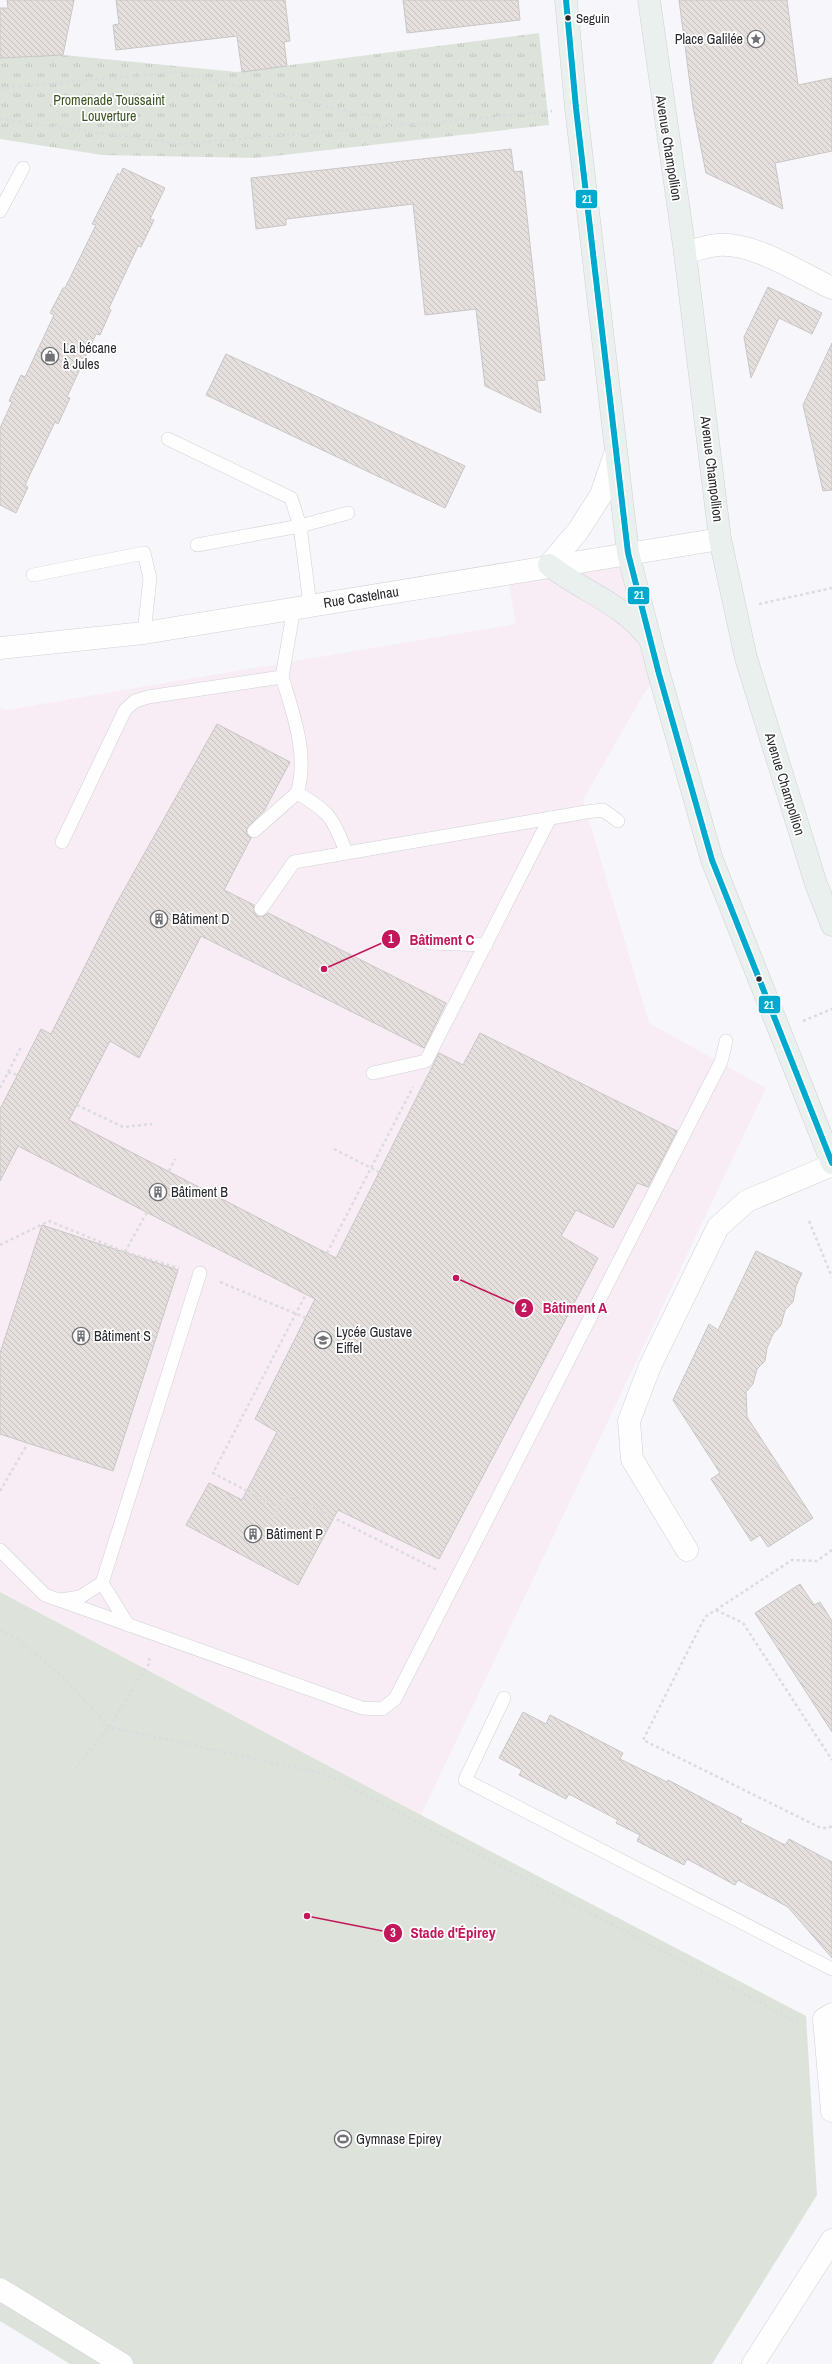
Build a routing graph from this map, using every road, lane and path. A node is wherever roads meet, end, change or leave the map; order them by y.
1 (566, 0) edge
2 (649, 0) edge
3 (0, 88) edge
4 (576, 108) junction
5 (0, 119) edge
6 (407, 125) junction
7 (23, 168) dead end
8 (0, 211) edge
9 (685, 253) junction
10 (832, 288) edge
11 (168, 438) dead end
12 (616, 451) junction
13 (348, 513) dead end
14 (300, 526) junction
15 (720, 539) junction
16 (197, 545) dead end
17 (628, 553) junction
18 (549, 565) junction
19 (33, 575) dead end
20 (832, 588) edge
21 (302, 607) junction
22 (735, 609) junction
23 (144, 633) junction
24 (650, 640) junction
25 (0, 648) edge
26 (282, 677) junction
27 (297, 793) junction
28 (550, 818) junction
29 (618, 821) dead end
30 (254, 831) dead end
31 (62, 842) dead end
32 (346, 852) junction
33 (824, 888) edge
34 (261, 909) dead end
35 (832, 926) edge
36 (430, 943) dead end
37 (486, 945) junction
38 (832, 1009) edge
39 (780, 1030) junction
40 (726, 1041) dead end
41 (21, 1047) dead end
42 (426, 1061) junction
43 (8, 1072) junction
44 (374, 1073) dead end
45 (18, 1075) dead end
46 (0, 1088) edge
47 (77, 1105) dead end
48 (152, 1124) dead end
49 (334, 1148) dead end
50 (175, 1159) dead end
51 (832, 1164) edge
52 (371, 1167) junction
53 (169, 1171) dead end
54 (380, 1172) dead end
55 (147, 1212) dead end
56 (809, 1221) dead end
57 (0, 1244) edge
58 (125, 1252) junction
59 (326, 1253) dead end
60 (200, 1273) junction
61 (832, 1277) edge
62 (306, 1294) dead end
63 (296, 1313) junction
64 (306, 1318) dead end
65 (28, 1443) dead end
66 (0, 1491) edge
67 (279, 1508) junction
68 (274, 1518) dead end
69 (0, 1550) edge
70 (688, 1550) dead end
71 (832, 1550) edge
72 (455, 1579) junction
73 (102, 1583) junction
74 (58, 1600) junction
75 (716, 1610) junction
76 (128, 1625) junction
77 (0, 1630) edge
78 (504, 1698) dead end
79 (109, 1727) junction
80 (832, 1760) edge
81 (75, 1769) dead end
82 (832, 1826) edge
83 (832, 1969) edge
84 (828, 2020) edge
85 (832, 2111) edge
86 (832, 2240) edge
87 (0, 2288) edge
88 (122, 2364) edge
89 (753, 2364) edge

1 - 4 main road
2 - 9 main road, Avenue Champollion
3 - 6 path
4 - 6 path
4 - 12 main road
5 - 6 path
7 - 8 lane
9 - 10 street
9 - 15 main road, Avenue Champollion
11 - 14 lane
12 - 17 main road
12 - 18 street
13 - 14 lane
14 - 16 lane
14 - 21 lane
15 - 17 street, Rue Castelnau
15 - 22 main road, Avenue Champollion
17 - 18 street, Rue Castelnau
17 - 24 main road
18 - 21 street, Rue Castelnau
18 - 24 main road
19 - 23 lane
20 - 22 path
21 - 23 street, Rue Castelnau
21 - 26 lane
22 - 33 main road, Avenue Champollion
23 - 25 street, Rue Castelnau
24 - 39 main road
26 - 27 lane
26 - 31 lane
27 - 30 lane
27 - 32 lane
28 - 29 lane
28 - 32 lane
28 - 37 lane
32 - 34 lane
33 - 35 main road, Avenue Champollion
36 - 37 lane
37 - 42 lane
38 - 39 path
39 - 51 main road
40 - 72 lane
41 - 43 path
42 - 44 lane
42 - 52 path
43 - 45 path
43 - 46 path
47 - 48 path
49 - 52 path
50 - 53 path
51 - 70 street
52 - 54 path
52 - 59 path
55 - 58 path
56 - 61 path
57 - 58 path
58 - 60 path
60 - 63 path
60 - 73 lane
62 - 63 path
63 - 64 path
63 - 67 path
65 - 66 path
67 - 68 path
67 - 72 path
69 - 74 lane
71 - 75 path
72 - 76 lane
73 - 74 lane
73 - 76 lane
74 - 76 lane
75 - 80 path
75 - 82 path
76 - 79 path
77 - 79 path
78 - 83 lane
79 - 81 path
79 - 84 path
84 - 85 street
86 - 89 street
87 - 88 street

